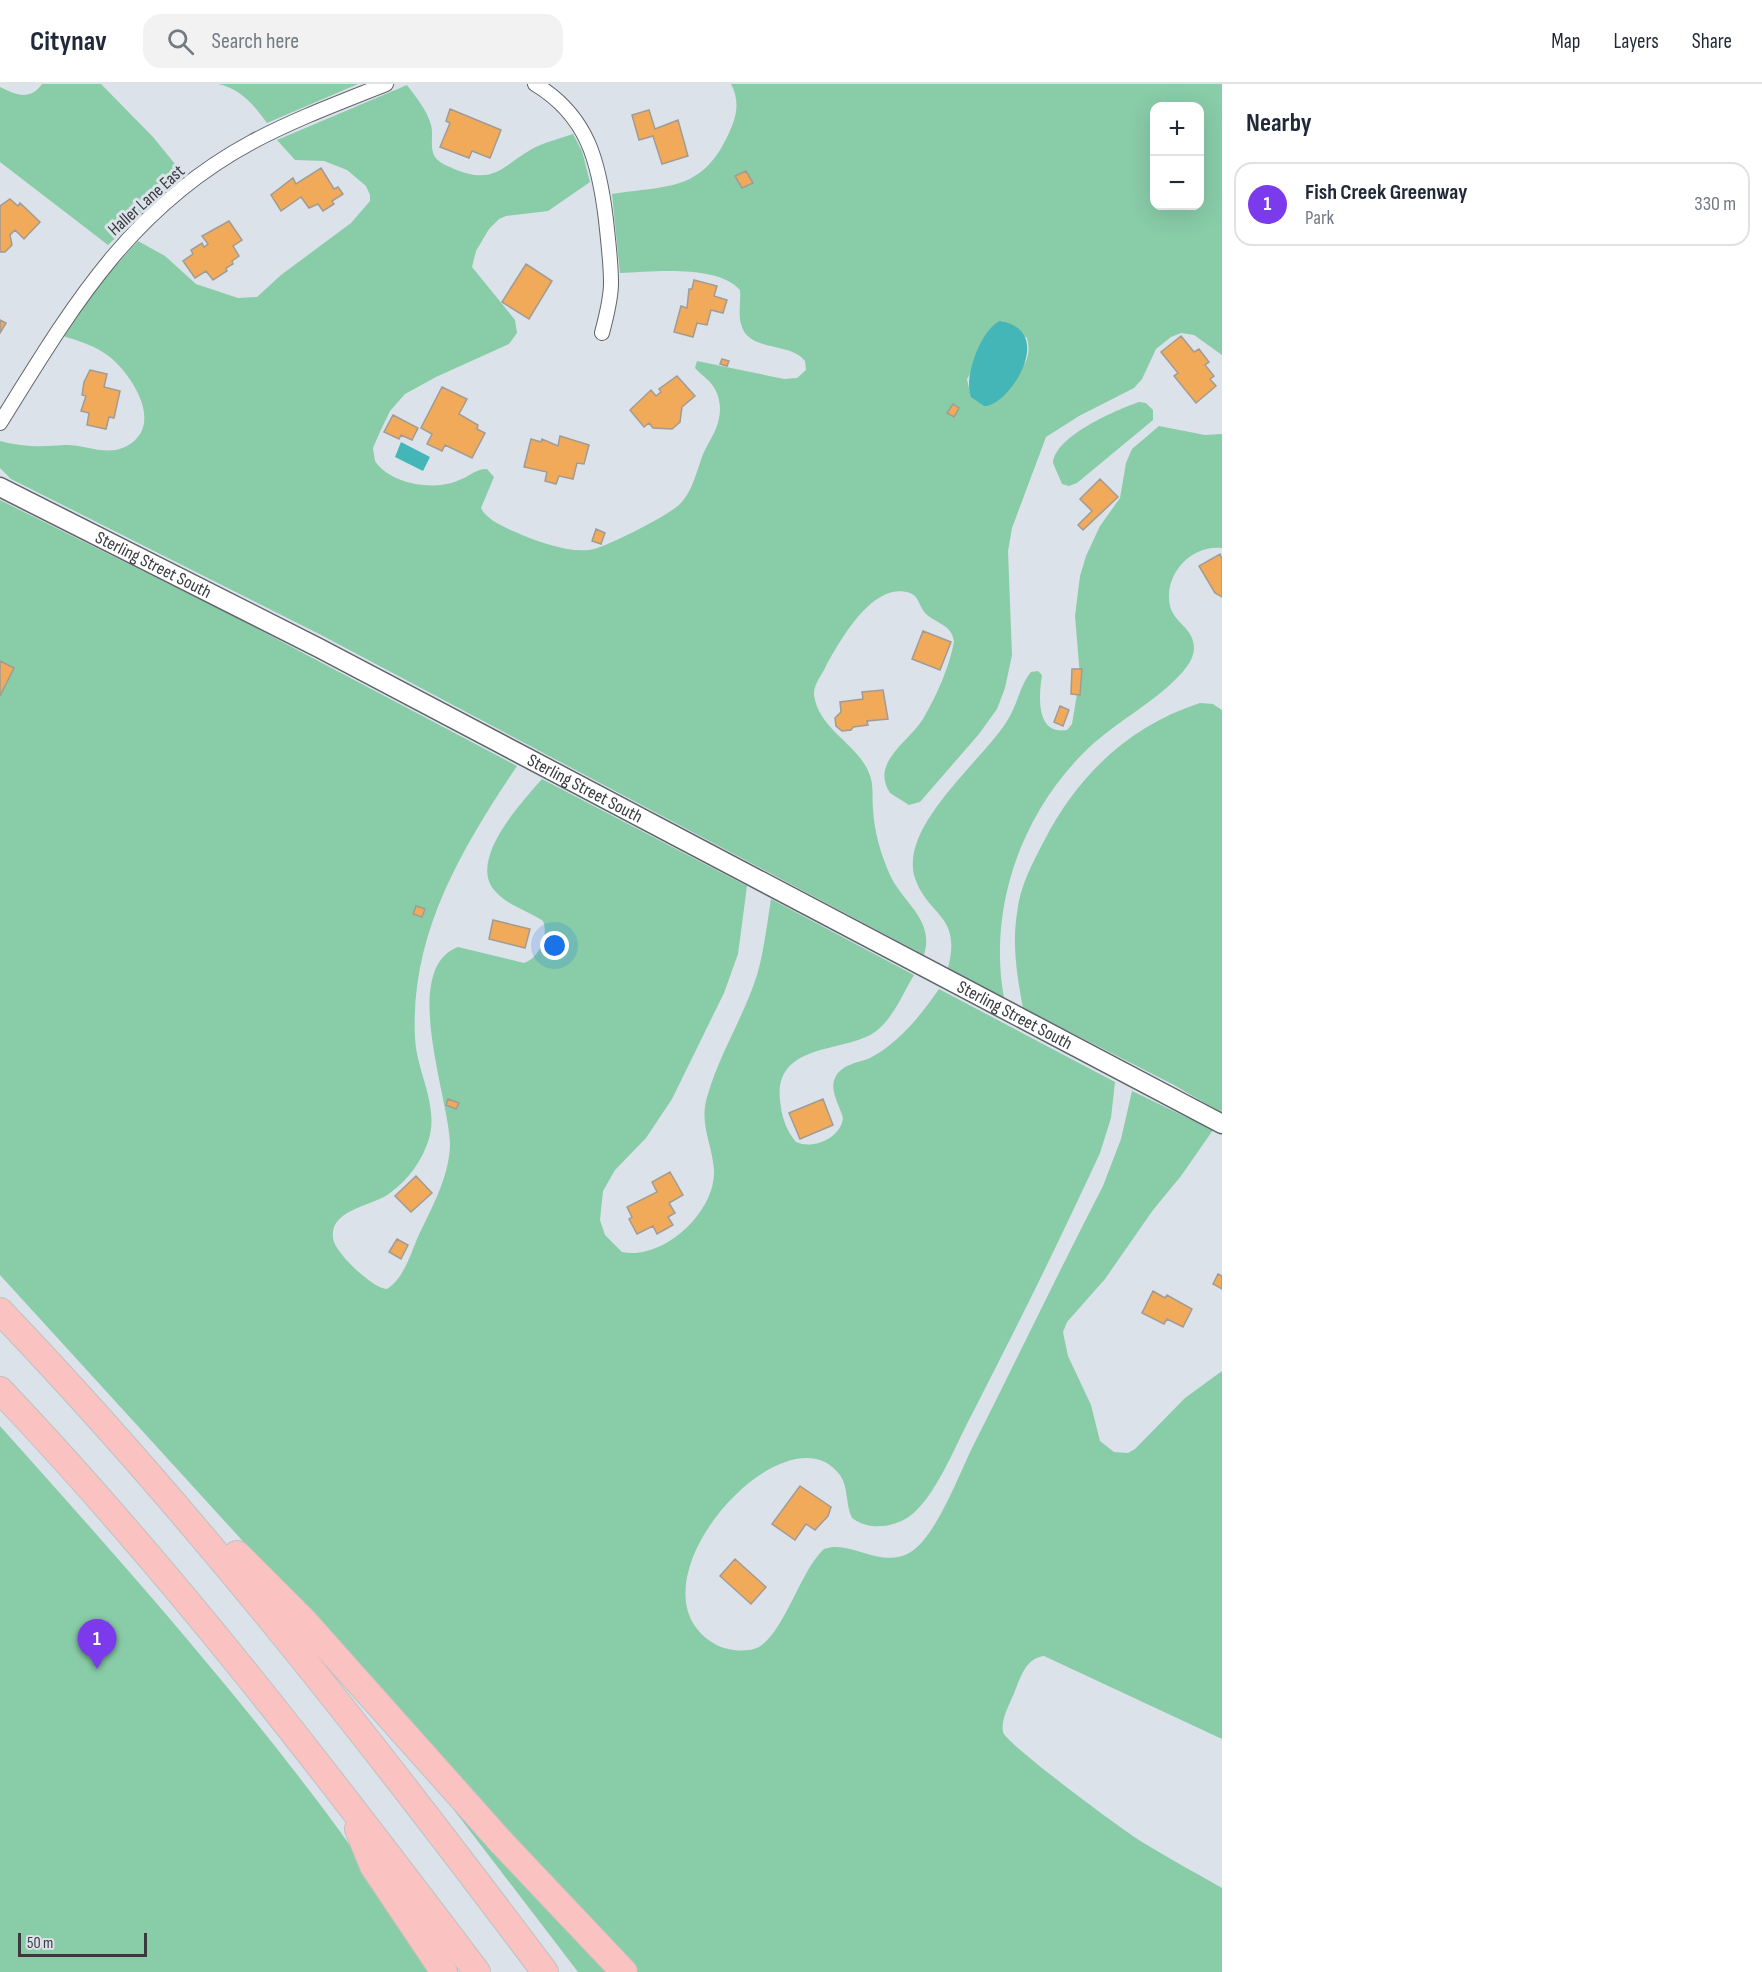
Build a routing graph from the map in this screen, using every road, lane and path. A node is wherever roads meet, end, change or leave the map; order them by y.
1 (386, 84) edge
2 (535, 84) edge
3 (602, 333) dead end
4 (0, 423) edge
5 (0, 487) edge
6 (1222, 1124) edge
7 (0, 1311) edge
8 (66, 1382) junction
9 (0, 1390) edge
10 (346, 1801) junction
11 (444, 1972) edge
12 (477, 1972) edge
13 (545, 1972) edge
14 (624, 1972) edge

1 - 4 street, Haller Lane East
2 - 3 street
5 - 6 street, Sterling Street South
7 - 8 highway
8 - 13 highway
8 - 14 highway
9 - 10 highway
10 - 11 highway
10 - 12 highway

